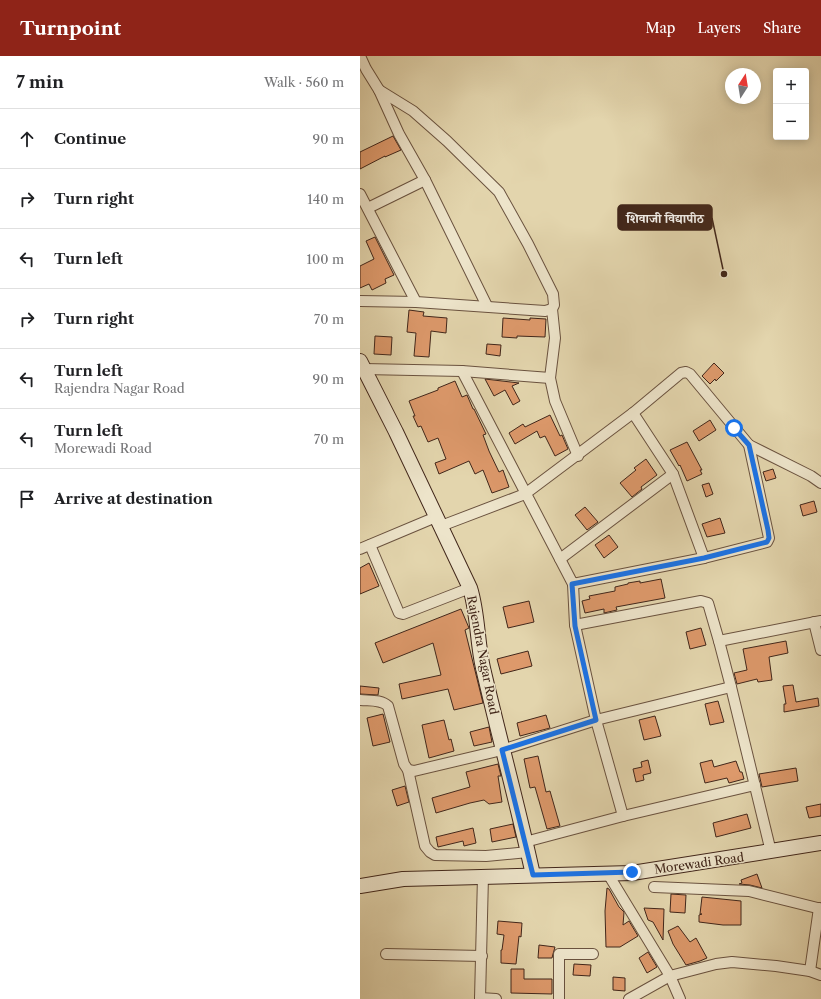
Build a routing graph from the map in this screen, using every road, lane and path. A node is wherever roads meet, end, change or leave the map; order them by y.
1 (360, 56) edge
2 (363, 70) edge
3 (379, 90) junction
4 (425, 180) junction
5 (360, 194) edge
6 (368, 208) junction
7 (360, 301) edge
8 (416, 302) junction
9 (487, 306) junction
10 (552, 309) junction
11 (362, 365) edge
12 (462, 371) junction
13 (550, 378) junction
14 (633, 413) junction
15 (749, 445) junction
16 (578, 456) junction
17 (673, 474) junction
18 (821, 483) edge
19 (525, 494) junction
20 (439, 522) junction
21 (370, 545) junction
22 (360, 549) edge
23 (560, 558) junction
24 (704, 558) junction
25 (572, 584) junction
26 (470, 588) junction
27 (818, 622) edge
28 (575, 626) junction
29 (719, 641) junction
30 (821, 650) edge
31 (731, 687) junction
32 (360, 700) edge
33 (596, 720) junction
34 (502, 750) junction
35 (408, 770) junction
36 (755, 784) junction
37 (623, 816) junction
38 (821, 843) edge
39 (527, 847) junction
40 (771, 852) junction
41 (608, 874) junction
42 (533, 875) junction
43 (483, 876) junction
44 (360, 886) edge
45 (654, 887) dead end
46 (820, 908) edge
47 (386, 954) dead end
48 (593, 954) dead end
49 (482, 956) junction
50 (810, 971) junction
51 (821, 975) edge
52 (670, 976) junction
53 (480, 998) edge
54 (496, 999) edge
55 (558, 999) edge
56 (629, 999) edge
57 (680, 999) edge

1 - 2 street
2 - 3 street
3 - 4 street
3 - 10 street
4 - 6 street
4 - 9 street
5 - 6 street
6 - 8 street
7 - 8 street
8 - 9 street
9 - 10 street
10 - 13 street
11 - 12 street
11 - 20 street, Rajendra Nagar Road
12 - 13 street
12 - 19 street
13 - 16 street
14 - 15 street
14 - 16 street
14 - 17 street
15 - 18 street
15 - 24 street
16 - 19 street
17 - 23 street
17 - 24 street
19 - 20 street
19 - 23 street
20 - 21 street
20 - 26 street, Rajendra Nagar Road
21 - 22 street
21 - 26 street
23 - 25 street
24 - 25 street
25 - 28 street
26 - 34 street, Rajendra Nagar Road
27 - 29 street
27 - 30 street
28 - 29 street
28 - 33 street
29 - 31 street
31 - 33 street
31 - 36 street
32 - 35 street
33 - 34 street
33 - 37 street
34 - 35 street
34 - 39 street, Rajendra Nagar Road
35 - 39 street
36 - 37 street
36 - 40 street
37 - 39 street
38 - 40 street, Morewadi Road
39 - 42 street, Rajendra Nagar Road
40 - 41 street, Morewadi Road
41 - 42 street, Morewadi Road
41 - 52 street
42 - 43 street, Morewadi Road
43 - 44 street, Morewadi Road
43 - 49 street
45 - 46 street
46 - 50 street
47 - 49 street
48 - 55 street
49 - 53 street
50 - 51 street
50 - 52 street
52 - 56 street
52 - 57 street
53 - 54 street

